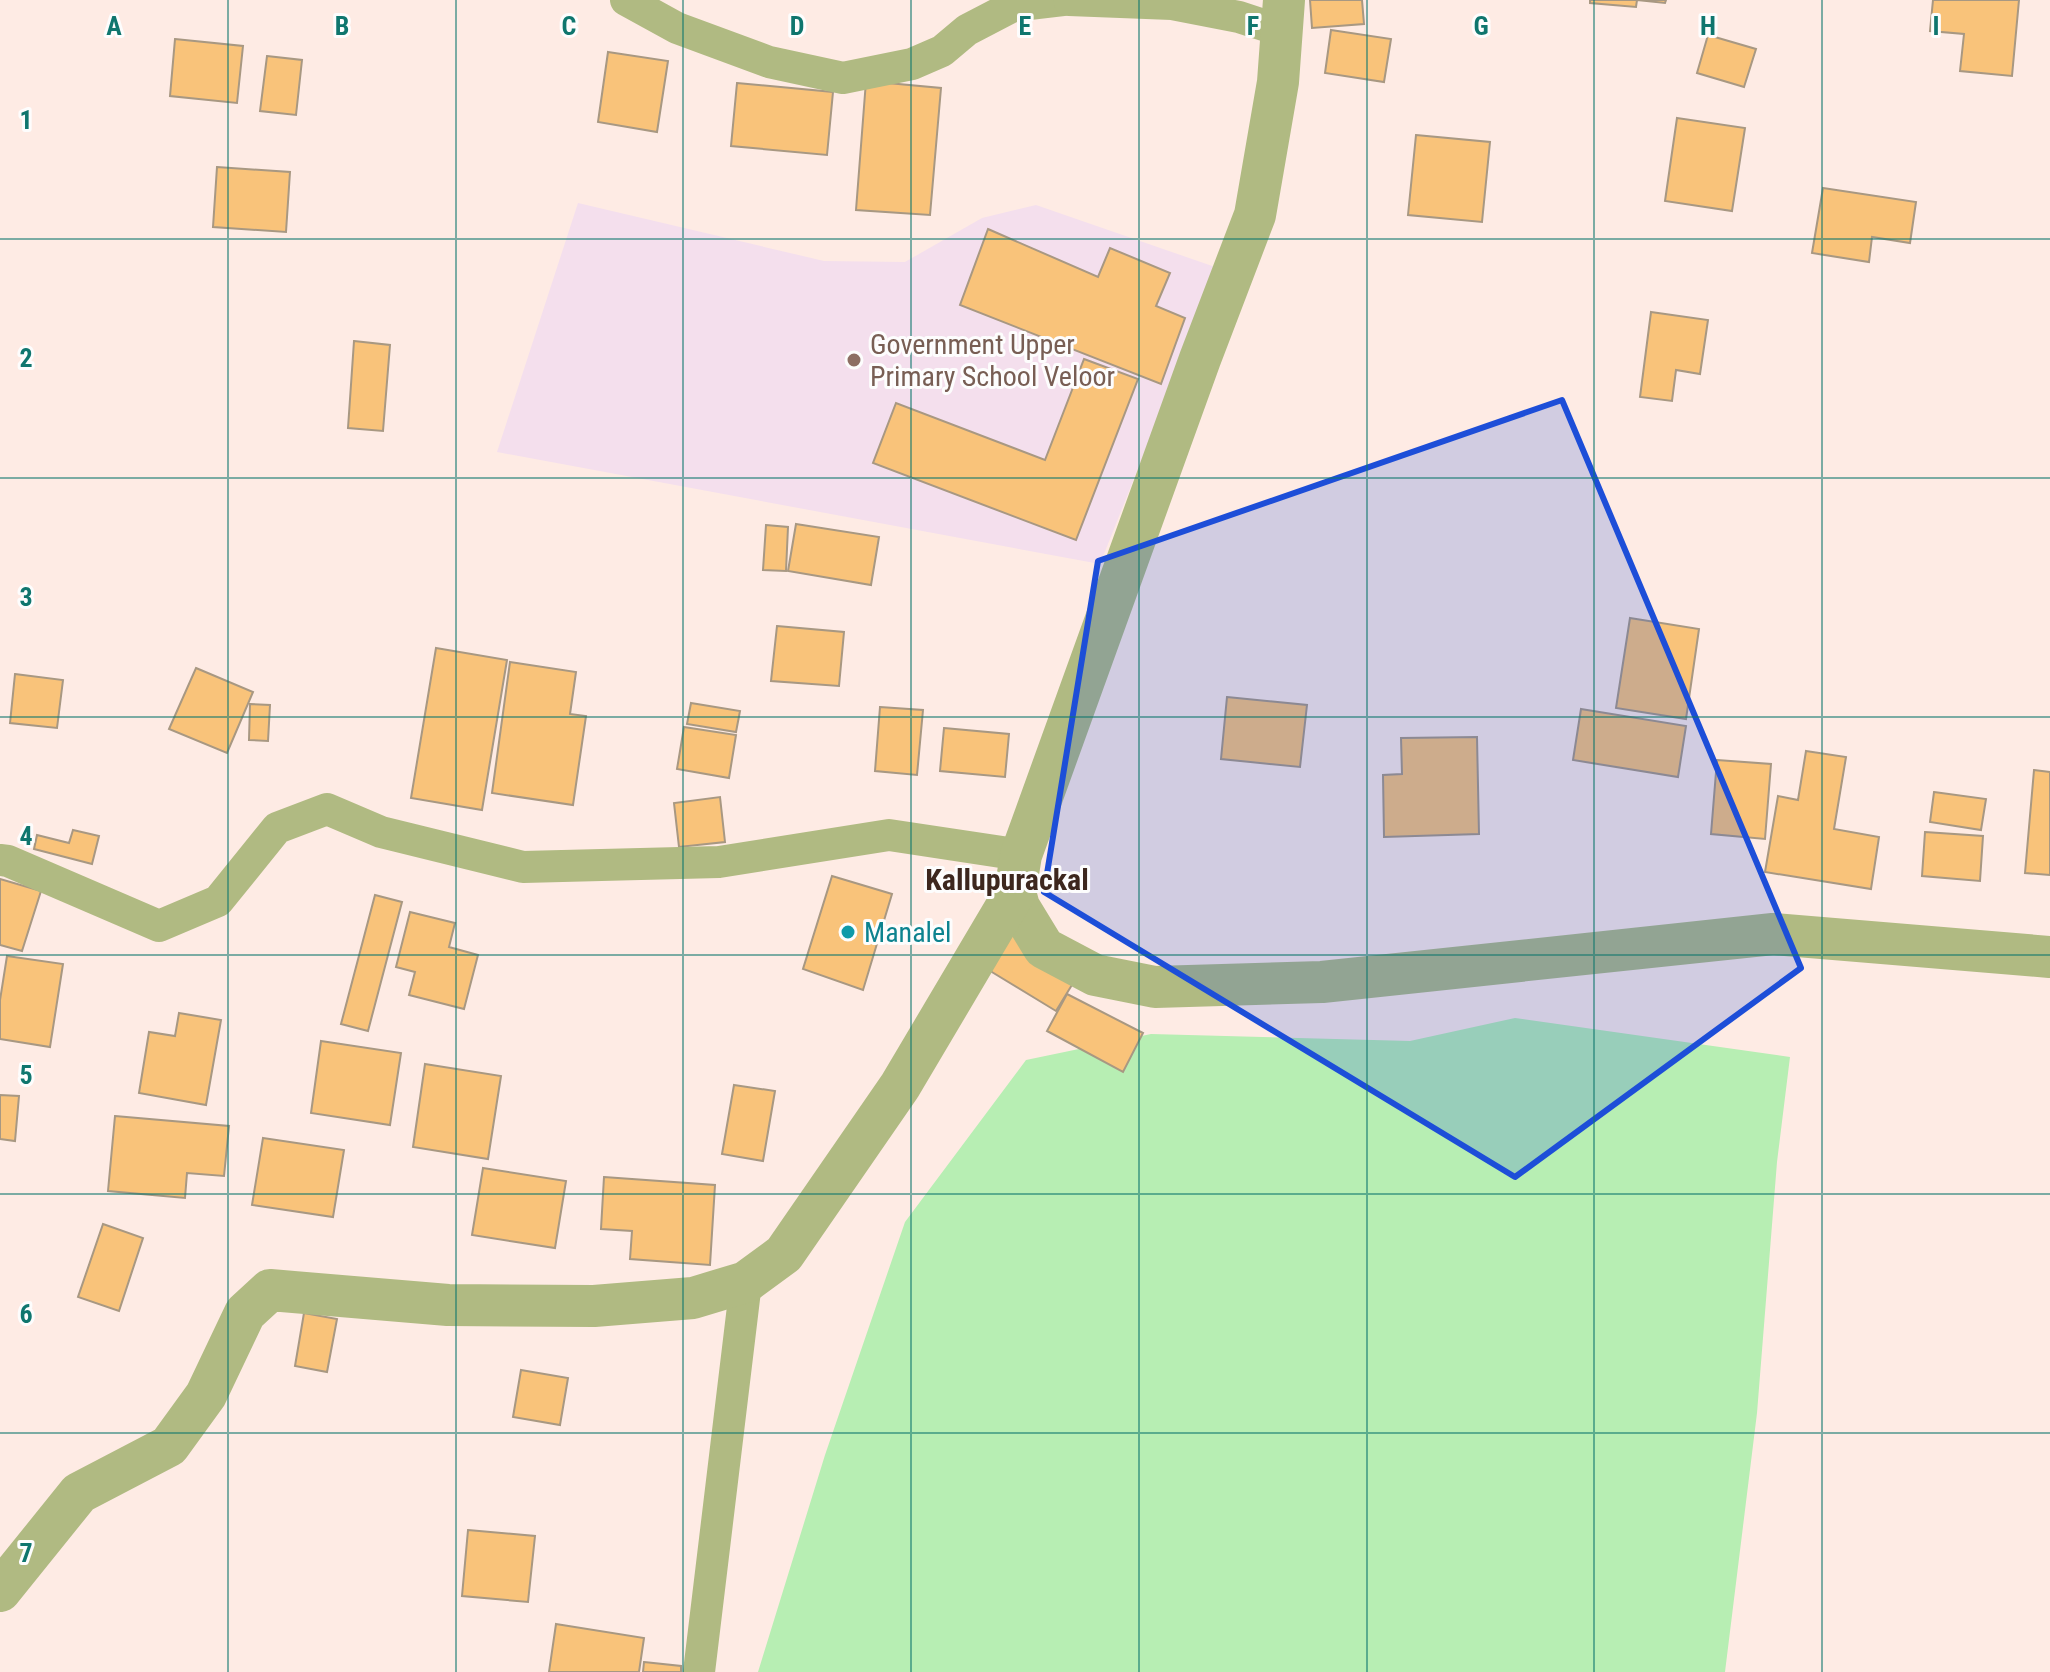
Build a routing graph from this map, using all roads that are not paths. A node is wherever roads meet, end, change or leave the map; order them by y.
1 (626, 0) edge
2 (1066, 0) edge
3 (1283, 15) edge
4 (0, 860) edge
5 (1018, 874) junction
6 (2050, 957) edge
7 (746, 1282) junction
8 (0, 1591) edge
9 (699, 1672) edge

1 - 2 street
2 - 3 street
3 - 5 street
4 - 5 street
5 - 6 street
5 - 7 street
7 - 8 street
7 - 9 street

